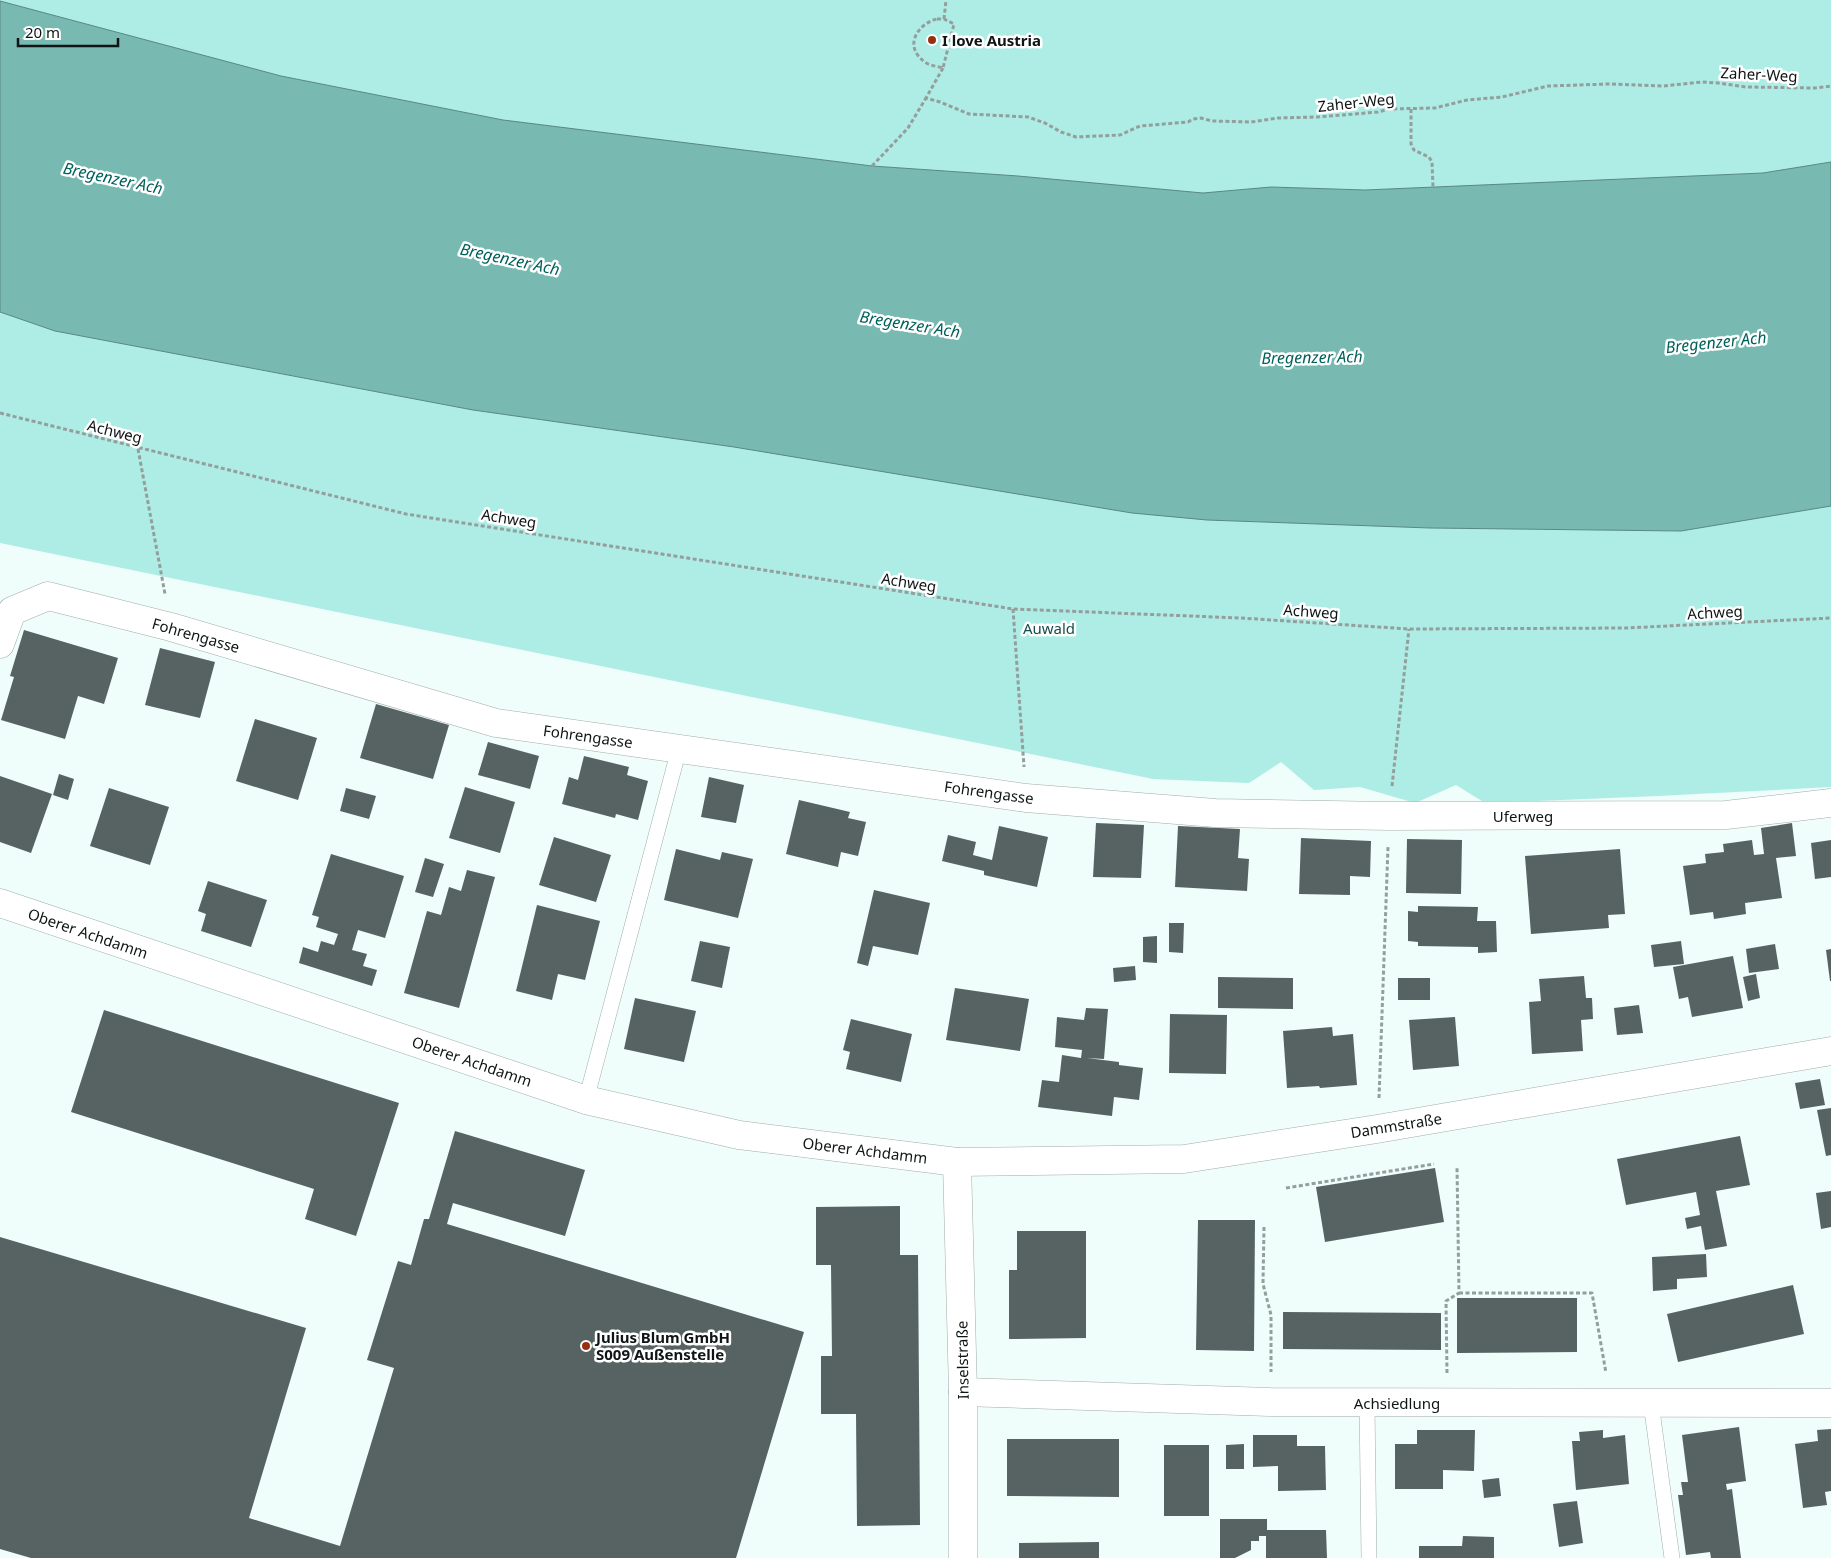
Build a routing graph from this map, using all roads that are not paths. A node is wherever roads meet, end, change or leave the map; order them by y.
1 (0, 644) edge
2 (679, 749) junction
3 (1831, 803) edge
4 (1215, 813) joint
5 (0, 903) edge
6 (1831, 1051) edge
7 (586, 1100) junction
8 (957, 1162) junction
9 (963, 1392) junction
10 (1368, 1403) junction
11 (1651, 1403) junction
12 (1831, 1403) edge
13 (963, 1558) edge
14 (1369, 1558) edge
15 (1672, 1558) edge

1 - 2 street, Fohrengasse
2 - 4 street, Fohrengasse
2 - 7 lane
3 - 4 street, Uferweg
5 - 7 street, Oberer Achdamm
6 - 8 street, Dammstraße
7 - 8 street, Oberer Achdamm
8 - 9 street, Inselstraße
9 - 10 street, Achsiedlung
9 - 13 street, Inselstraße
10 - 11 street, Achsiedlung
10 - 14 lane
11 - 12 street, Achsiedlung
11 - 15 lane

